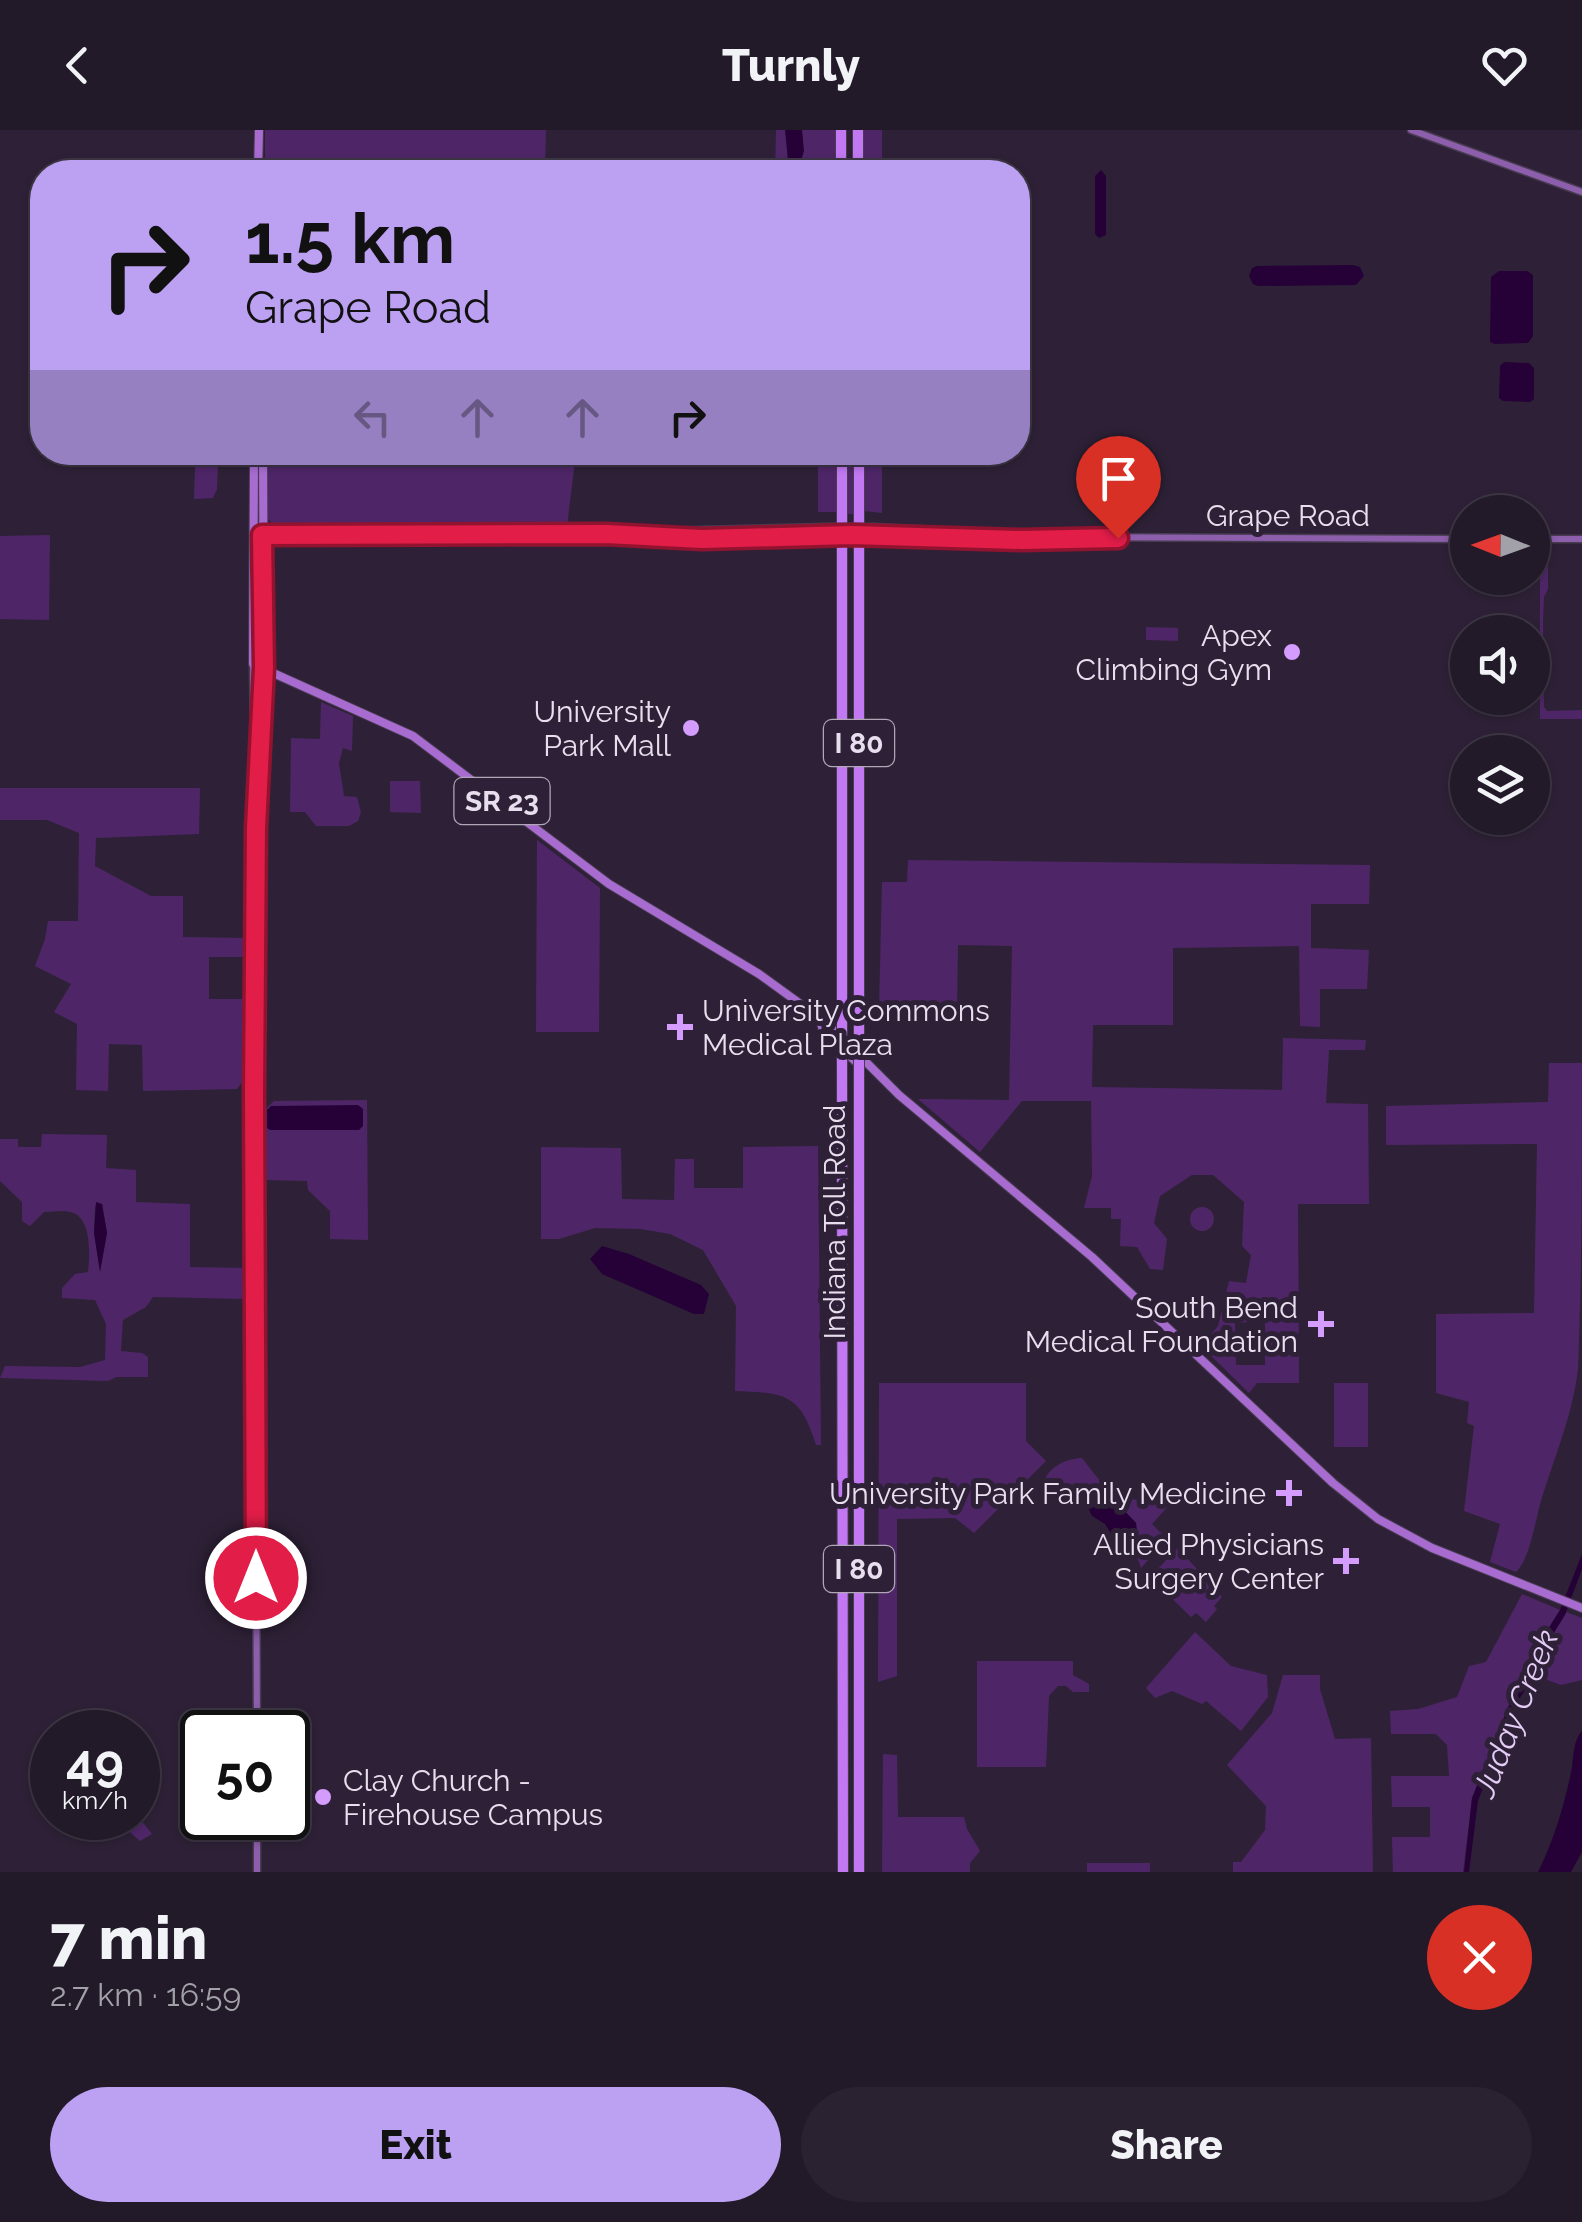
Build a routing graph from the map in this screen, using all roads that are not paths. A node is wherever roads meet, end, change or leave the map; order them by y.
1 (258, 130) edge
2 (841, 130) edge
3 (858, 130) edge
4 (1411, 130) edge
5 (258, 160) edge
6 (842, 160) edge
7 (858, 160) edge
8 (1582, 192) edge
9 (255, 465) edge
10 (262, 465) edge
11 (842, 465) edge
12 (858, 465) edge
13 (258, 535) junction
14 (1450, 538) edge
15 (1550, 539) edge
16 (1582, 539) edge
17 (253, 664) junction
18 (264, 668) junction
19 (256, 822) junction
20 (1581, 1608) edge
21 (257, 1710) edge
22 (257, 1840) edge
23 (257, 1872) edge
24 (843, 1872) edge
25 (860, 1872) edge

1 - 5 main road
2 - 6 highway
3 - 7 highway
4 - 8 main road
9 - 13 main road
10 - 13 main road
11 - 24 highway, Indiana Toll Road / I 80, bridge
12 - 25 highway, Indiana Toll Road / I 80, bridge
13 - 14 main road, Grape Road, bridge
13 - 17 main road
13 - 18 main road
15 - 16 main road
17 - 18 main road, SR 23
17 - 19 main road
18 - 19 main road
18 - 20 main road, SR 23
19 - 21 main road
22 - 23 main road

